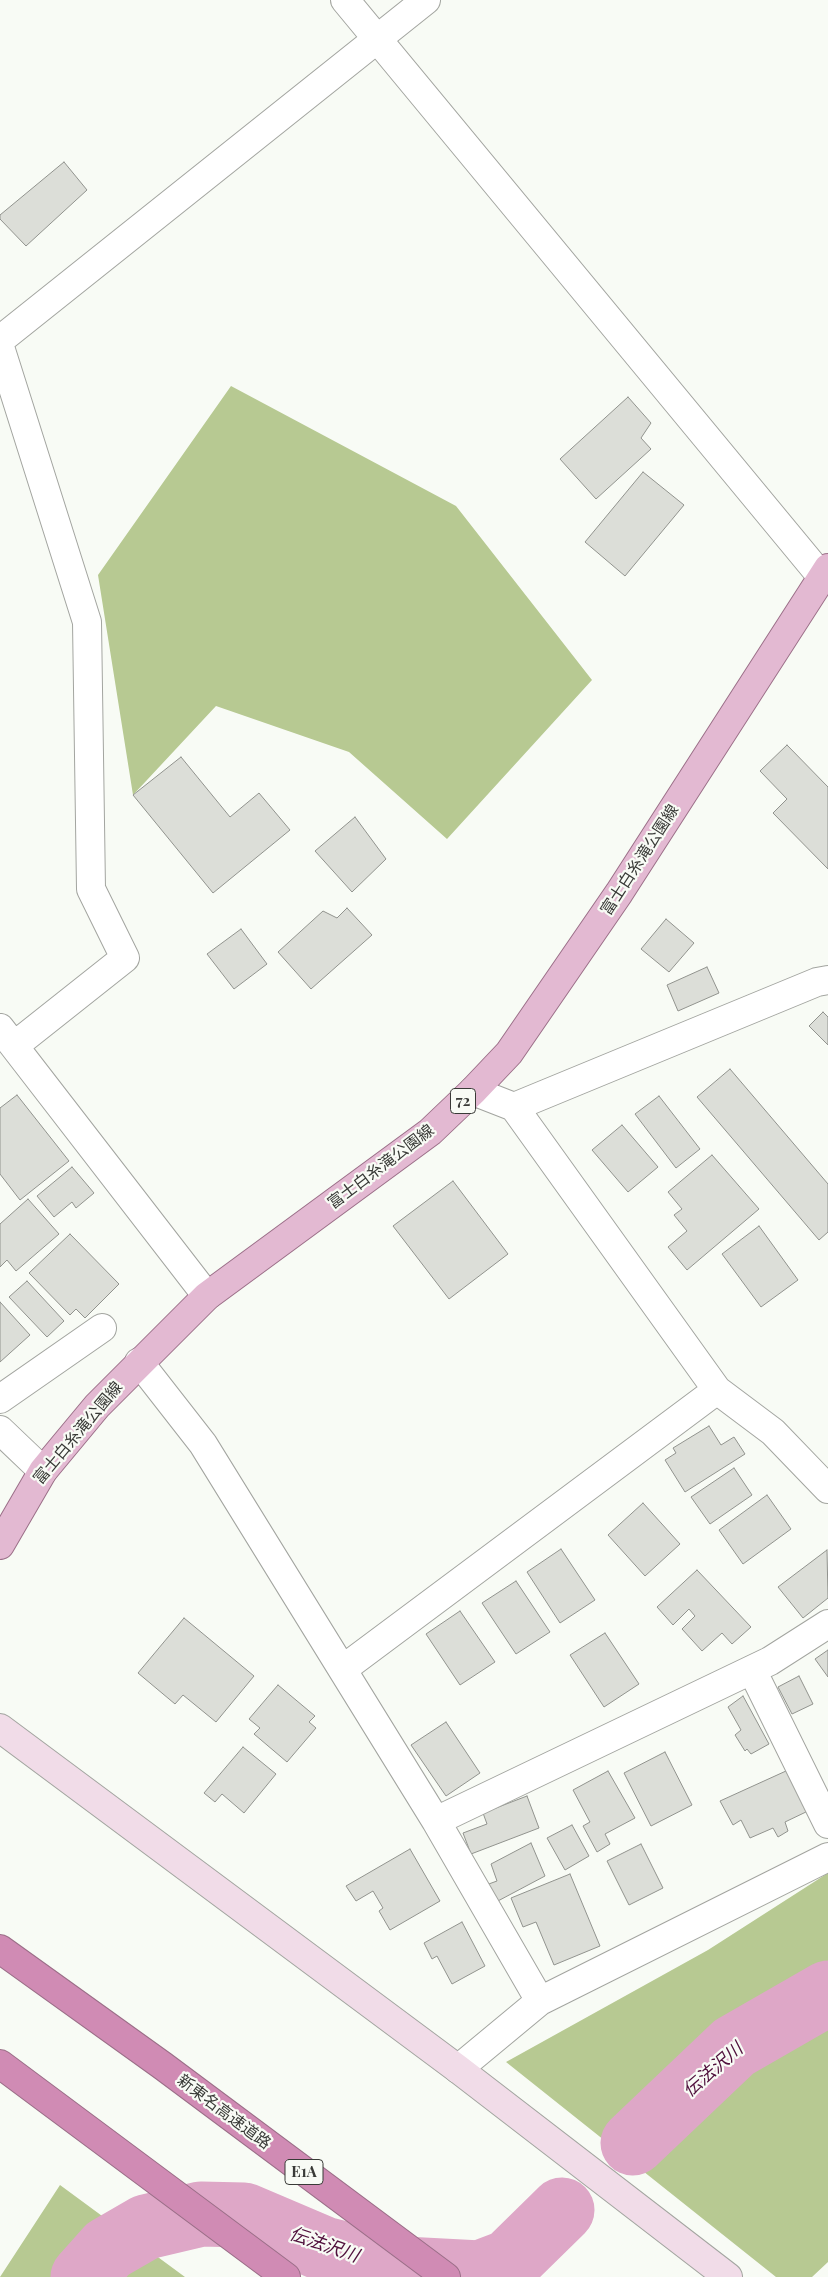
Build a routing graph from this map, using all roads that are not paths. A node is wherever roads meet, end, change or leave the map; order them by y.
1 (345, 0) edge
2 (426, 0) edge
3 (377, 40) junction
4 (0, 340) edge
5 (0, 347) edge
6 (825, 573) edge
7 (828, 980) edge
8 (7, 1037) edge
9 (473, 1091) junction
10 (514, 1107) junction
11 (207, 1296) junction
12 (102, 1328) dead end
13 (139, 1362) junction
14 (717, 1390) junction
15 (0, 1399) edge
16 (0, 1430) edge
17 (43, 1471) junction
18 (828, 1489) edge
19 (0, 1545) edge
20 (828, 1624) edge
21 (343, 1669) junction
22 (752, 1670) junction
23 (0, 1728) edge
24 (436, 1821) junction
25 (828, 1824) edge
26 (828, 1857) edge
27 (0, 1949) edge
28 (540, 2001) junction
29 (0, 2064) edge
30 (458, 2069) junction
31 (286, 2277) edge
32 (446, 2277) edge
33 (728, 2277) edge

1 - 3 street
2 - 3 street
3 - 4 street
3 - 6 street
5 - 8 street
6 - 9 main road, 富士白糸滝公園線 / 72
7 - 10 street
8 - 11 street
9 - 10 street
9 - 11 main road, 富士白糸滝公園線 / 72
10 - 14 street
11 - 13 main road, 富士白糸滝公園線 / 72
12 - 15 street
13 - 17 main road, 富士白糸滝公園線 / 72
13 - 21 street
14 - 18 street
14 - 21 street
16 - 17 street
17 - 19 main road, 富士白糸滝公園線 / 72
20 - 22 street
21 - 24 street
22 - 24 street
22 - 25 street
23 - 30 street
24 - 28 street
26 - 28 street
27 - 32 highway, 新東名高速道路 / E1A
28 - 30 street
29 - 31 highway
30 - 33 street

